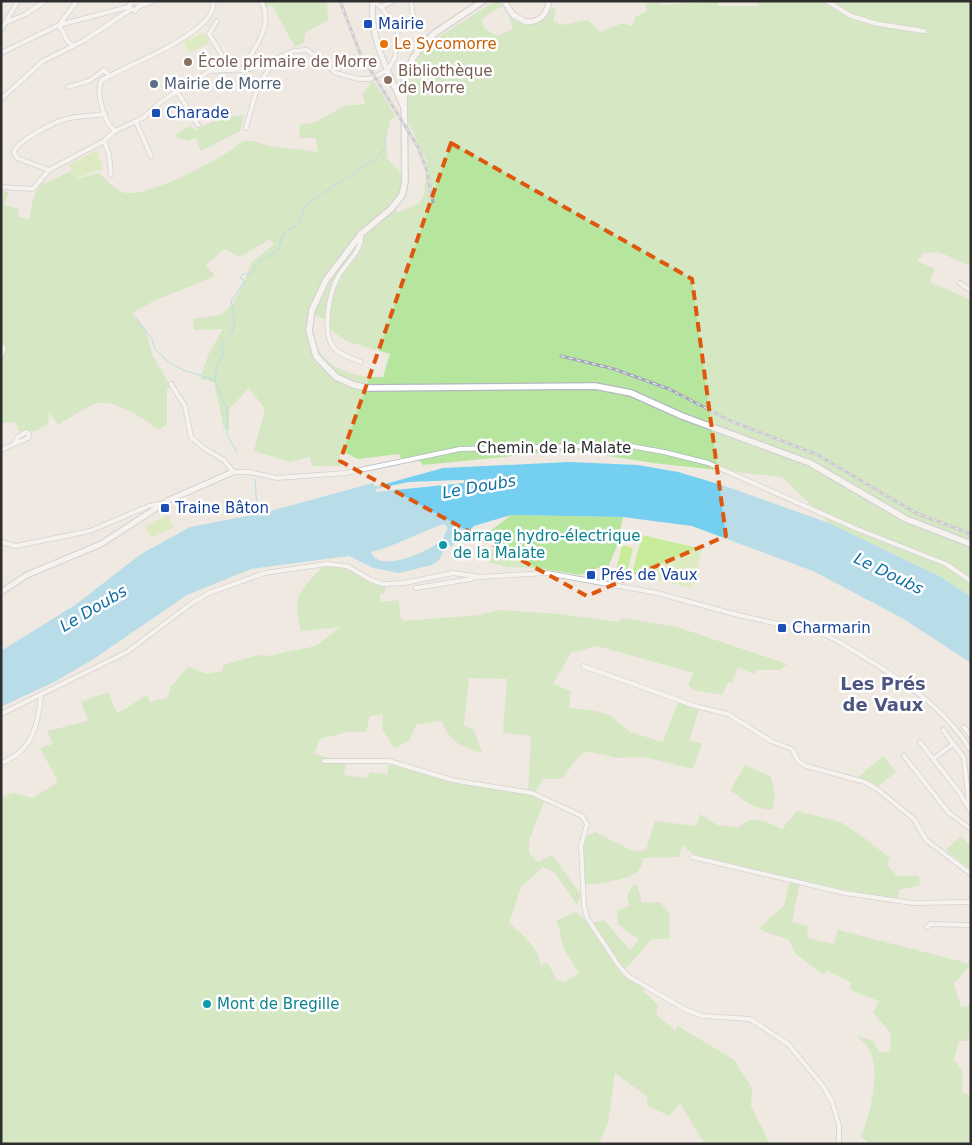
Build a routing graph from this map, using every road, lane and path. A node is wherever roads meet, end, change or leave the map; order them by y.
1 (18, 1) edge
2 (46, 1) edge
3 (77, 1) edge
4 (154, 1) edge
5 (214, 1) edge
6 (261, 1) edge
7 (373, 1) edge
8 (393, 1) edge
9 (411, 1) edge
10 (484, 1) edge
11 (549, 1) edge
12 (827, 1) edge
13 (132, 2) edge
14 (505, 2) edge
15 (137, 5) junction
16 (381, 7) junction
17 (129, 9) junction
18 (217, 21) dead end
19 (5, 23) junction
20 (59, 26) junction
21 (2, 30) edge
22 (398, 30) junction
23 (924, 31) dead end
24 (73, 45) junction
25 (1, 53) edge
26 (271, 62) junction
27 (241, 70) junction
28 (388, 70) junction
29 (210, 71) junction
30 (110, 76) junction
31 (68, 87) dead end
32 (10, 90) junction
33 (1, 91) edge
34 (178, 93) junction
35 (1, 99) edge
36 (404, 108) junction
37 (105, 114) junction
38 (136, 122) junction
39 (198, 125) dead end
40 (246, 128) dead end
41 (115, 131) junction
42 (104, 141) junction
43 (151, 156) dead end
44 (49, 170) junction
45 (111, 175) dead end
46 (1, 187) edge
47 (361, 234) junction
48 (960, 283) dead end
49 (971, 291) edge
50 (1, 345) edge
51 (1, 355) edge
52 (361, 362) dead end
53 (171, 384) dead end
54 (14, 444) dead end
55 (1, 450) edge
56 (233, 472) junction
57 (161, 507) junction
58 (1, 542) edge
59 (971, 544) edge
60 (476, 576) junction
61 (971, 581) edge
62 (416, 588) dead end
63 (1, 592) edge
64 (583, 666) dead end
65 (42, 696) junction
66 (1, 714) edge
67 (964, 727) dead end
68 (943, 730) dead end
69 (971, 736) edge
70 (920, 742) dead end
71 (954, 744) junction
72 (971, 751) edge
73 (904, 756) dead end
74 (934, 760) junction
75 (324, 761) dead end
76 (1, 763) edge
77 (969, 806) junction
78 (971, 812) edge
79 (971, 829) edge
80 (692, 857) dead end
81 (971, 874) edge
82 (971, 902) edge
83 (971, 925) edge
84 (927, 927) dead end
85 (839, 1144) edge

1 - 19 street
2 - 19 street
3 - 20 street
4 - 15 street
5 - 30 street
6 - 27 street
7 - 16 street
7 - 28 street
8 - 16 street
9 - 22 street
10 - 36 main road
11 - 14 street
12 - 23 street
13 - 15 street
13 - 17 street
15 - 17 street
16 - 22 street
17 - 20 street
17 - 24 street
18 - 29 street
19 - 21 street
20 - 24 street
20 - 25 street
22 - 28 street
24 - 32 street
26 - 27 street
26 - 28 street
26 - 40 street
27 - 29 street
28 - 36 street
29 - 34 street
30 - 31 street
30 - 37 street
32 - 33 street
32 - 35 street
34 - 38 street
34 - 39 street
36 - 47 main road
37 - 41 street
37 - 44 street
38 - 41 street
38 - 43 street
41 - 42 street
42 - 44 street
42 - 45 street
44 - 46 street
47 - 52 street
47 - 59 main road
48 - 49 street
50 - 51 street
53 - 56 street
54 - 55 street
56 - 57 street
56 - 61 street, Chemin de la Malate
57 - 58 street
57 - 63 street
60 - 62 street
60 - 65 street
60 - 72 street
64 - 81 street
65 - 66 street
65 - 76 street
67 - 69 street
68 - 71 street
70 - 74 street
71 - 74 street
71 - 77 street
73 - 79 street
74 - 77 street
75 - 85 street
77 - 78 street
80 - 82 street
83 - 84 street

